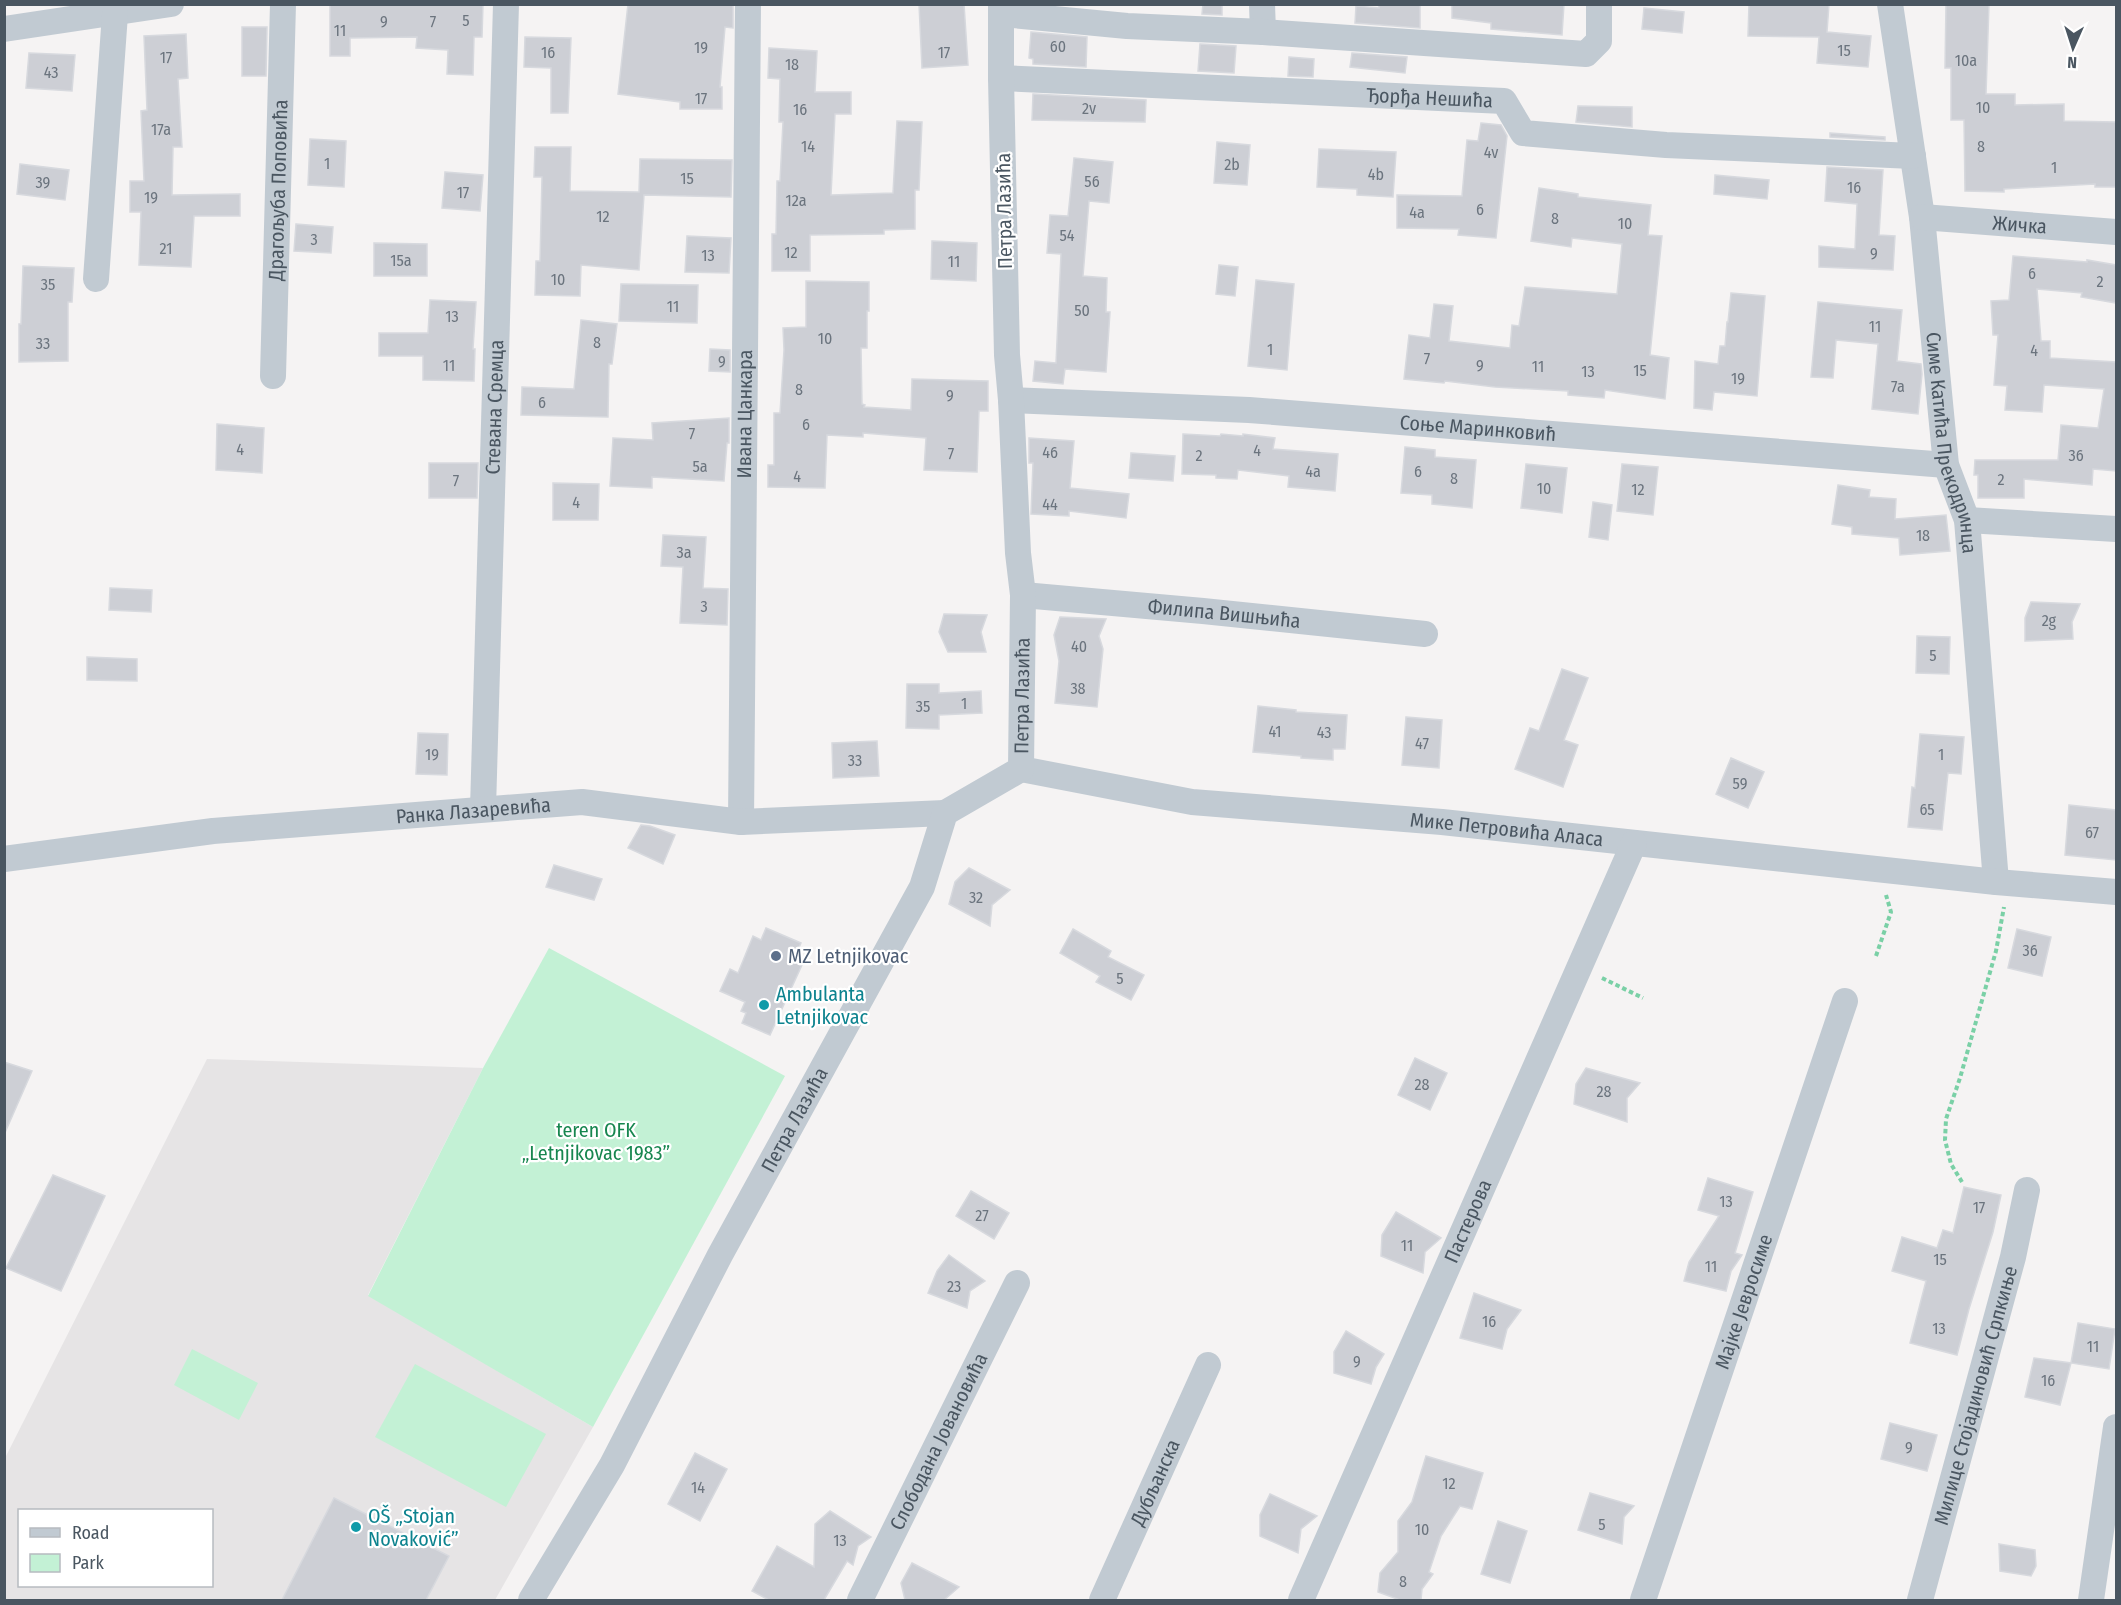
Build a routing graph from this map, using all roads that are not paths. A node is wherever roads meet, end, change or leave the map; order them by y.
1 (171, 4) edge
2 (283, 4) edge
3 (506, 4) edge
4 (748, 4) edge
5 (1262, 4) edge
6 (1599, 4) edge
7 (1890, 4) edge
8 (1002, 9) edge
9 (115, 14) junction
10 (4, 29) edge
11 (1263, 32) junction
12 (1001, 78) junction
13 (1913, 156) junction
14 (1922, 217) junction
15 (2116, 232) edge
16 (96, 279) dead end
17 (273, 376) dead end
18 (1011, 399) junction
19 (1946, 465) junction
20 (1967, 520) junction
21 (2116, 529) edge
22 (1023, 595) junction
23 (1425, 634) dead end
24 (1021, 770) junction
25 (483, 809) junction
26 (945, 813) junction
27 (741, 822) junction
28 (1634, 843) junction
29 (4, 859) edge
30 (2001, 882) junction
31 (2116, 892) edge
32 (1845, 1001) dead end
33 (2027, 1190) dead end
34 (1017, 1283) dead end
35 (1208, 1365) dead end
36 (2116, 1428) edge
37 (531, 1600) edge
38 (860, 1600) edge
39 (1102, 1600) edge
40 (1301, 1600) edge
41 (1642, 1600) edge
42 (1920, 1600) edge
43 (2091, 1600) edge

1 - 9 street
2 - 17 street, Драгољуба Поповића
3 - 25 street, Стевана Сремца
4 - 27 street, Ивана Цанкара
5 - 11 street
6 - 11 street
7 - 13 street, Симе Катића Прекодринца
8 - 11 street
8 - 12 street, Петра Лазића
9 - 10 street
9 - 16 street
12 - 13 street, Ђорђа Нешића
12 - 18 street, Петра Лазића
13 - 14 street, Симе Катића Прекодринца
14 - 15 street, Жичка
14 - 19 street, Симе Катића Прекодринца
18 - 19 street, Соње Маринковић
18 - 22 street, Петра Лазића
19 - 20 street, Симе Катића Прекодринца
20 - 21 street
20 - 30 street, Симе Катића Прекодринца
22 - 23 street, Филипа Вишњића
22 - 24 street, Петра Лазића
24 - 26 street, Петра Лазића
24 - 28 street, Мике Петровића Аласа
25 - 27 street, Ранка Лазаревића
25 - 29 street, Ранка Лазаревића
26 - 27 street, Ранка Лазаревића
26 - 37 street, Петра Лазића
28 - 30 street, Мике Петровића Аласа
28 - 40 street, Пастерова
30 - 31 street, Мике Петровића Аласа
32 - 41 street, Мајке Јевросиме
33 - 42 street, Милице Стојадиновић Српкиње
34 - 38 street, Слободана Јовановића
35 - 39 street, Дубљанска
36 - 43 street

